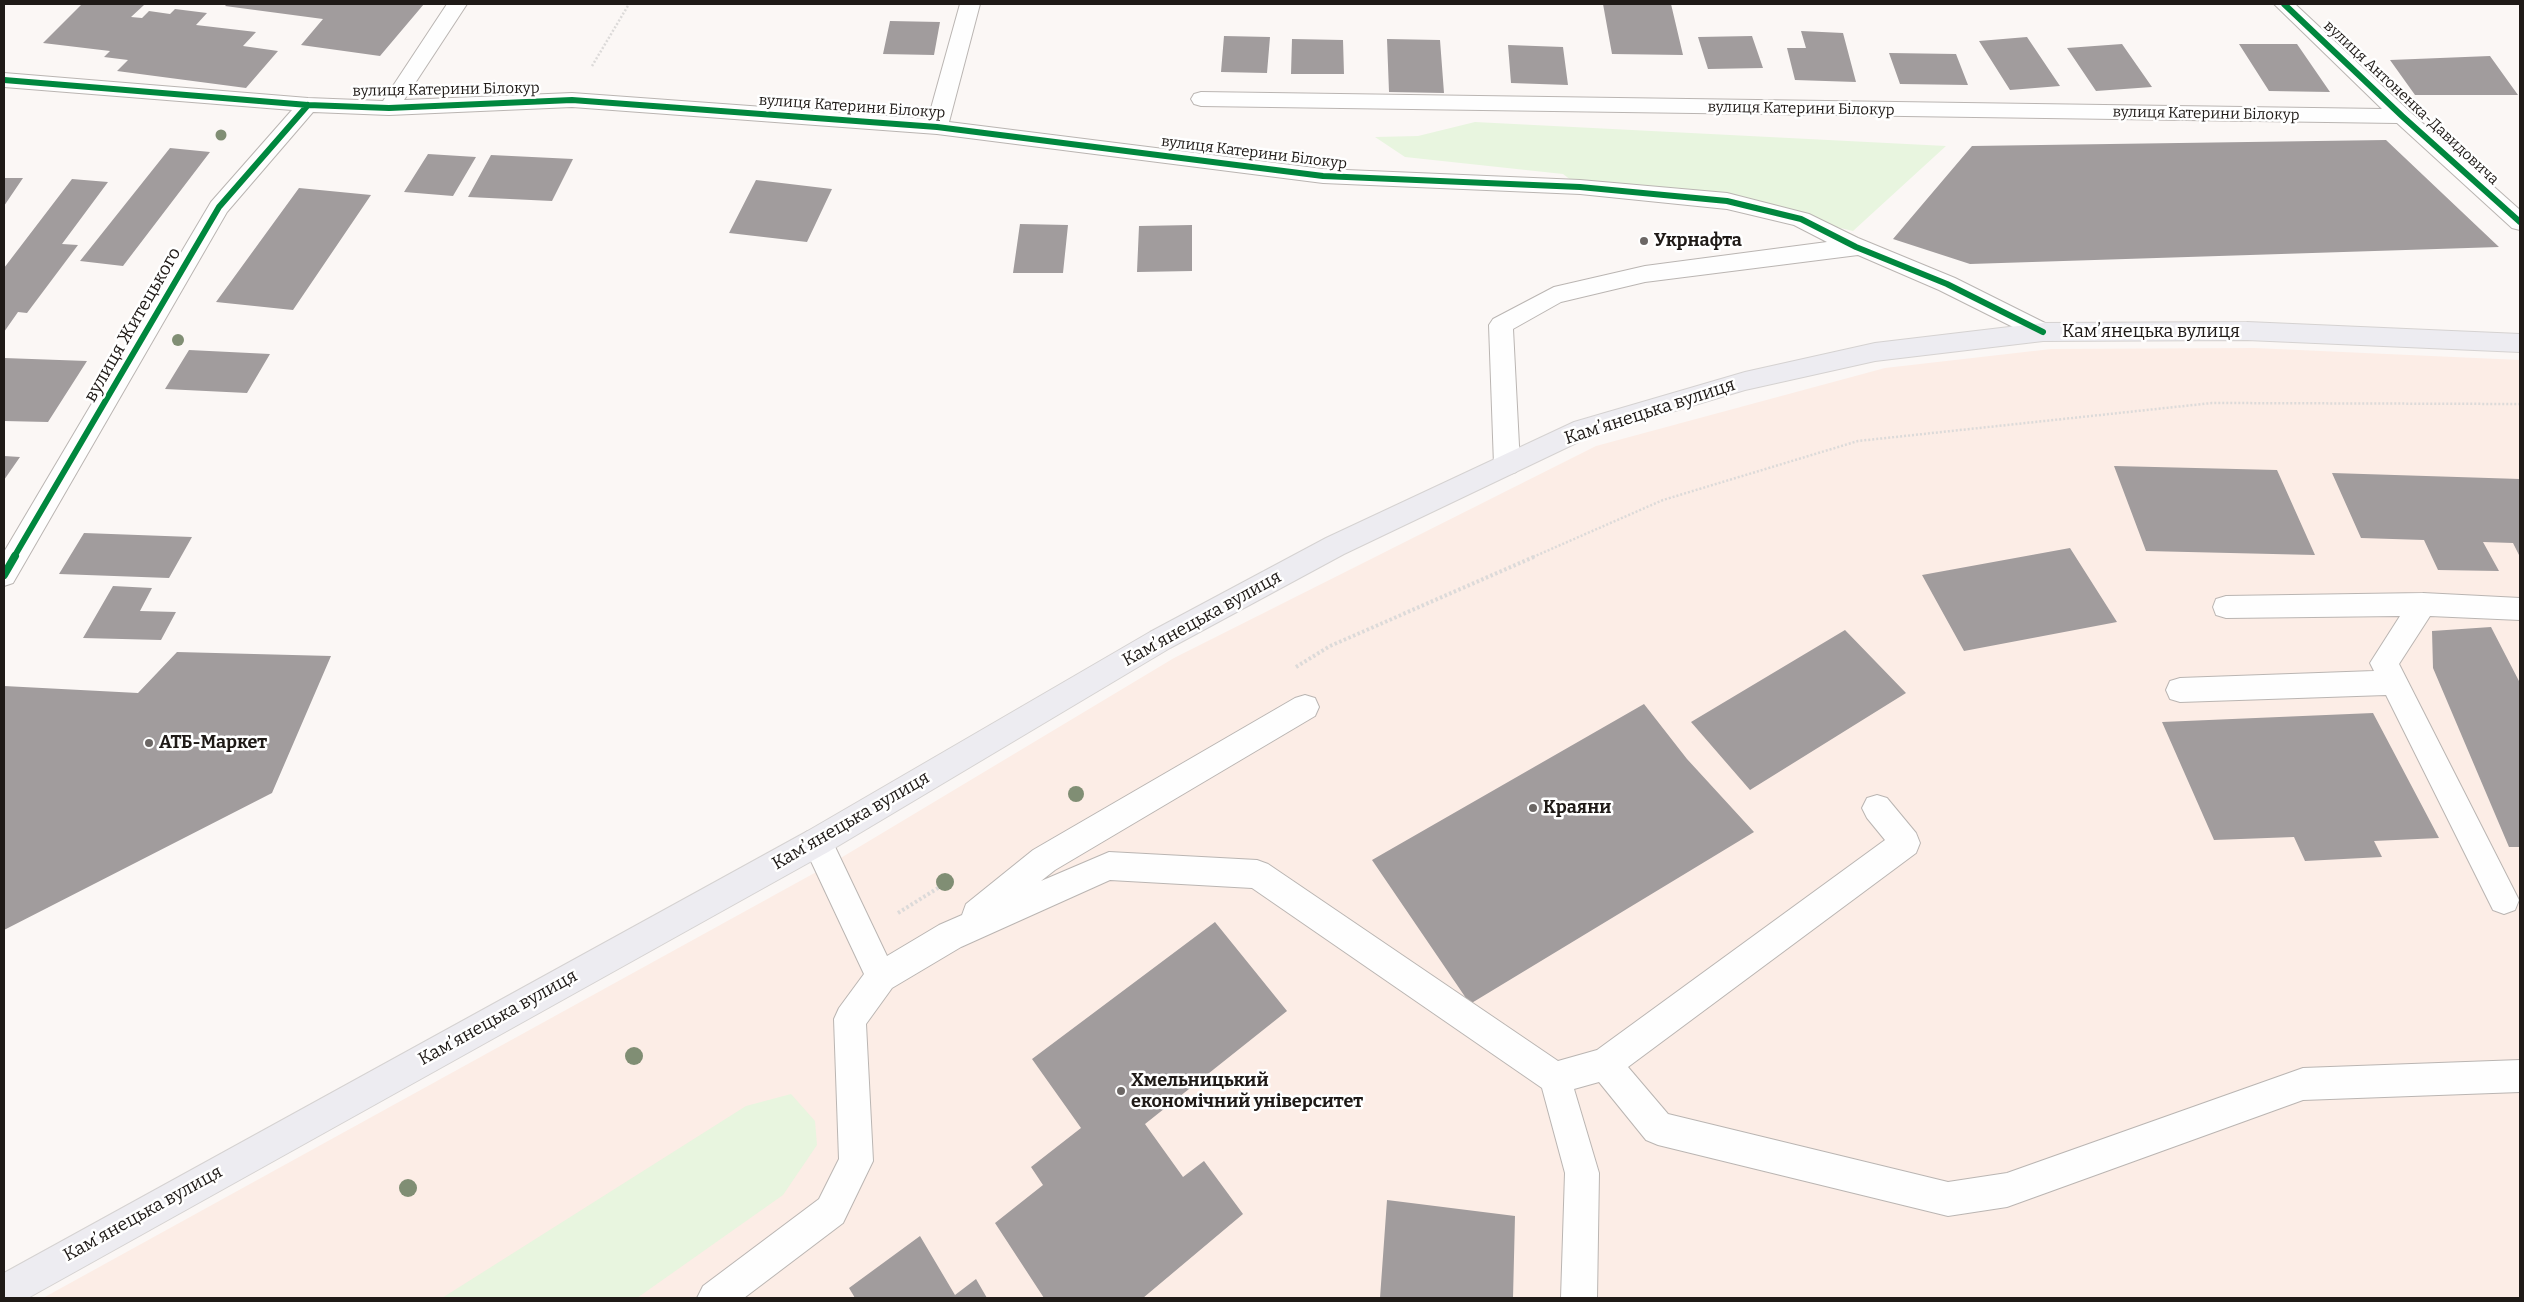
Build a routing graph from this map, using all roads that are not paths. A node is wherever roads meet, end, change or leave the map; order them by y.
1 (457, 4) edge
2 (970, 4) edge
3 (2284, 4) edge
4 (4, 80) edge
5 (1200, 99) dead end
6 (308, 105) junction
7 (389, 108) junction
8 (2402, 116) junction
9 (937, 127) junction
10 (2520, 222) edge
11 (1856, 247) junction
12 (2043, 332) junction
13 (2520, 344) edge
14 (1507, 465) junction
15 (7, 566) edge
16 (2423, 604) junction
17 (2226, 607) dead end
18 (2520, 608) edge
19 (2393, 682) junction
20 (2180, 690) dead end
21 (1305, 707) dead end
22 (1877, 808) dead end
23 (817, 842) junction
24 (2504, 900) dead end
25 (950, 936) junction
26 (881, 977) junction
27 (1605, 1064) junction
28 (2520, 1076) edge
29 (1555, 1078) junction
30 (4, 1292) edge
31 (715, 1298) edge
32 (1579, 1298) edge

1 - 7 street
2 - 9 street
3 - 8 street, вулиця Антоненка-Давидовича
4 - 6 street, вулиця Катерини Білокур
5 - 8 street, вулиця Катерини Білокур
6 - 7 street, вулиця Катерини Білокур
6 - 15 street, вулиця Житецького
7 - 9 street, вулиця Катерини Білокур
8 - 10 street, вулиця Антоненка-Давидовича
9 - 11 street, вулиця Катерини Білокур
11 - 12 street, вулиця Катерини Білокур
11 - 14 street
12 - 13 main road, Камʼянецька вулиця
12 - 14 main road, Камʼянецька вулиця
14 - 23 main road, Камʼянецька вулиця
16 - 17 street
16 - 18 street
16 - 19 street
19 - 20 street
19 - 24 street
21 - 25 street
22 - 27 street
23 - 26 street
23 - 30 main road, Камʼянецька вулиця
25 - 26 street
25 - 29 street
26 - 31 street
27 - 28 street
27 - 29 street
29 - 32 street

